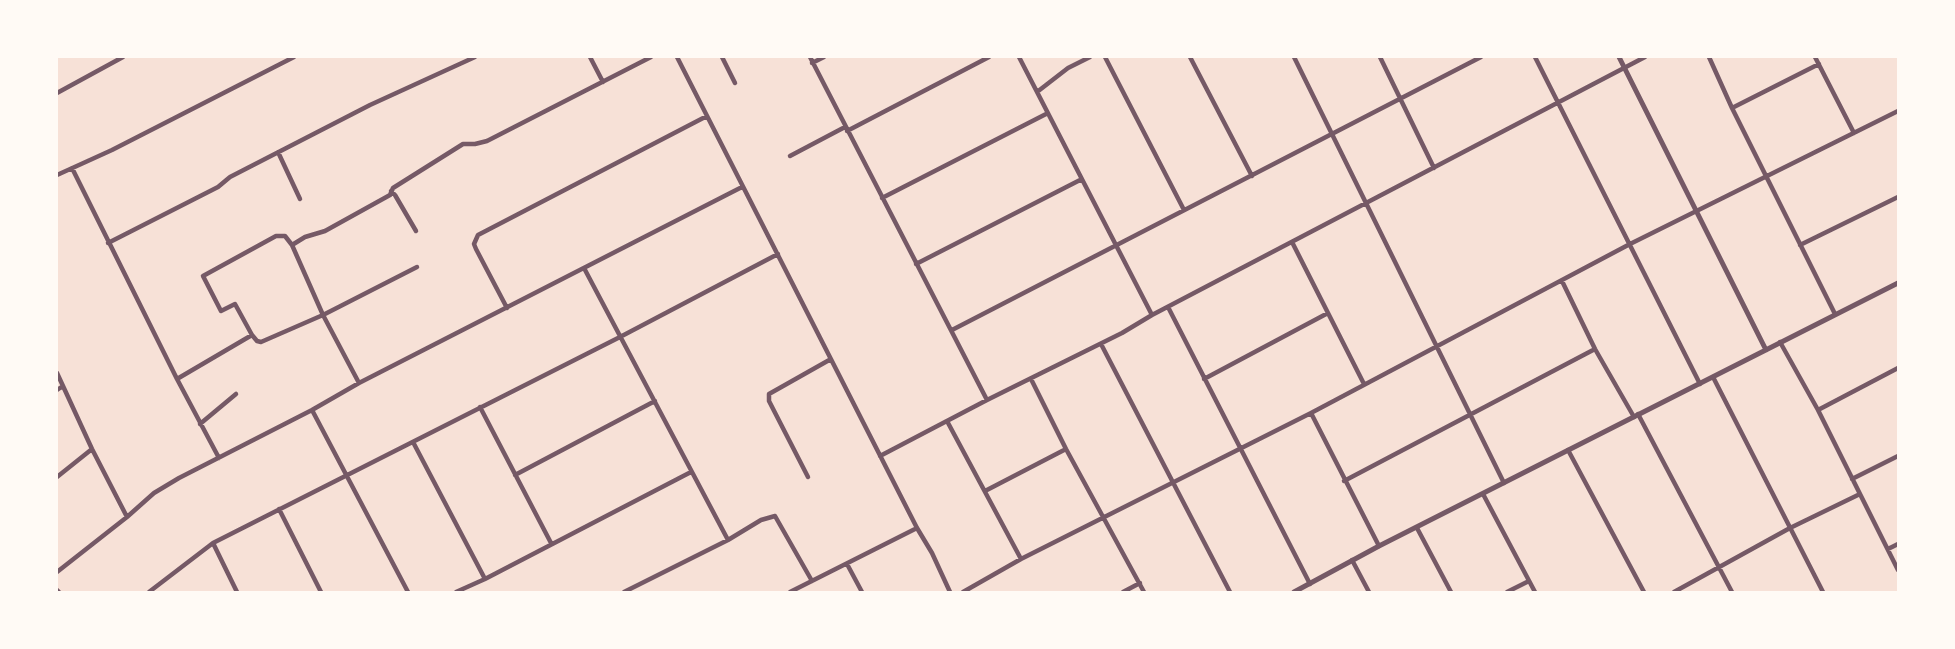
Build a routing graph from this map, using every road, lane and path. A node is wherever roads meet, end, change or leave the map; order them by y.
1 (123, 57) edge
2 (294, 57) edge
3 (475, 57) edge
4 (590, 57) edge
5 (651, 57) edge
6 (677, 57) edge
7 (722, 57) edge
8 (810, 57) edge
9 (824, 57) edge
10 (989, 57) edge
11 (1019, 57) edge
12 (1090, 57) edge
13 (1104, 57) edge
14 (1190, 57) edge
15 (1294, 57) edge
16 (1380, 57) edge
17 (1481, 57) edge
18 (1534, 57) edge
19 (1619, 57) edge
20 (1645, 57) edge
21 (1709, 57) edge
22 (1815, 57) edge
23 (812, 63) junction
24 (1819, 64) junction
25 (1624, 68) junction
26 (603, 82) junction
27 (735, 83) dead end
28 (1037, 92) junction
29 (57, 93) edge
30 (1401, 98) junction
31 (1558, 103) junction
32 (1732, 108) junction
33 (1898, 111) edge
34 (1048, 113) junction
35 (707, 116) junction
36 (846, 129) junction
37 (1854, 133) junction
38 (1334, 134) junction
39 (278, 153) junction
40 (790, 156) dead end
41 (72, 168) junction
42 (1434, 168) junction
43 (57, 174) edge
44 (1252, 176) junction
45 (1766, 178) junction
46 (1082, 179) junction
47 (742, 187) junction
48 (392, 191) junction
49 (1898, 197) edge
50 (882, 198) junction
51 (300, 199) dead end
52 (1367, 204) junction
53 (1184, 210) junction
54 (1697, 211) junction
55 (416, 231) dead end
56 (1292, 242) junction
57 (108, 243) junction
58 (1630, 244) junction
59 (292, 245) junction
60 (1800, 245) junction
61 (1116, 246) junction
62 (778, 254) junction
63 (916, 264) junction
64 (417, 267) dead end
65 (584, 268) junction
66 (1562, 281) junction
67 (1898, 283) edge
68 (1168, 307) junction
69 (507, 308) junction
70 (1328, 313) junction
71 (1835, 314) junction
72 (323, 315) junction
73 (1152, 315) junction
74 (952, 330) junction
75 (252, 335) junction
76 (620, 337) junction
77 (1780, 342) junction
78 (1101, 344) junction
79 (1438, 346) junction
80 (1595, 349) junction
81 (1766, 350) junction
82 (831, 359) junction
83 (1898, 368) edge
84 (57, 373) edge
85 (1713, 377) junction
86 (1031, 379) junction
87 (1204, 379) junction
88 (177, 380) junction
89 (359, 383) junction
90 (1364, 384) junction
91 (1700, 384) junction
92 (63, 386) junction
93 (57, 390) edge
94 (236, 394) dead end
95 (987, 400) junction
96 (655, 401) junction
97 (480, 407) junction
98 (312, 410) junction
99 (1818, 410) junction
100 (1311, 413) junction
101 (1636, 415) junction
102 (1471, 416) junction
103 (947, 421) junction
104 (200, 424) junction
105 (413, 442) junction
106 (1241, 448) junction
107 (92, 449) junction
108 (1066, 449) junction
109 (1568, 450) junction
110 (880, 456) junction
111 (1898, 456) edge
112 (219, 458) junction
113 (691, 472) junction
114 (515, 475) junction
115 (346, 476) junction
116 (57, 477) edge
117 (808, 477) dead end
118 (1852, 479) junction
119 (1344, 481) junction
120 (1504, 483) junction
121 (1173, 484) junction
122 (985, 491) junction
123 (1483, 494) junction
124 (1860, 494) junction
125 (279, 509) junction
126 (127, 517) junction
127 (1104, 518) junction
128 (917, 528) junction
129 (1417, 528) junction
130 (1791, 528) junction
131 (728, 540) junction
132 (213, 543) junction
133 (551, 543) junction
134 (1898, 544) edge
135 (1379, 546) junction
136 (1888, 549) junction
137 (1021, 559) junction
138 (1352, 560) junction
139 (847, 564) junction
140 (1718, 567) junction
141 (1898, 570) edge
142 (57, 572) edge
143 (484, 579) junction
144 (1529, 580) junction
145 (812, 581) junction
146 (1140, 583) junction
147 (1310, 584) junction
148 (149, 592) edge
149 (237, 592) edge
150 (321, 592) edge
151 (408, 592) edge
152 (456, 592) edge
153 (624, 592) edge
154 (790, 592) edge
155 (862, 592) edge
156 (950, 592) edge
157 (963, 592) edge
158 (1123, 592) edge
159 (1144, 592) edge
160 (1230, 592) edge
161 (1294, 592) edge
162 (1369, 592) edge
163 (1451, 592) edge
164 (1507, 592) edge
165 (1535, 592) edge
166 (1644, 592) edge
167 (1674, 592) edge
168 (1732, 592) edge
169 (1823, 592) edge

1 - 29 street
2 - 41 street
3 - 39 street
4 - 26 street
5 - 26 street
6 - 35 street
7 - 27 street
8 - 23 street
9 - 23 street
10 - 36 street
11 - 28 street
12 - 28 street
13 - 53 street
14 - 44 street
15 - 38 street
16 - 30 street
17 - 30 street
18 - 31 street
19 - 25 street
20 - 25 street
21 - 32 street
22 - 24 street
23 - 36 street
24 - 32 street
24 - 37 street
25 - 31 street
25 - 54 street
26 - 48 street
28 - 34 street
30 - 38 street
30 - 42 street
31 - 42 street
31 - 58 street
32 - 45 street
33 - 37 street
34 - 46 street
34 - 50 street
35 - 47 street
35 - 69 street
36 - 40 street
36 - 50 street
37 - 45 street
38 - 44 street
38 - 52 street
39 - 51 street
39 - 57 street
41 - 43 street
41 - 57 street
42 - 52 street
44 - 53 street
45 - 54 street
45 - 60 street
46 - 61 street
46 - 63 street
47 - 62 street
47 - 65 street
48 - 55 street
48 - 59 street
49 - 60 street
50 - 63 street
52 - 56 street
52 - 79 street
53 - 61 street
54 - 58 street
54 - 81 street
56 - 68 street
56 - 70 street
57 - 88 street
58 - 66 street
58 - 91 street
59 - 72 street
59 - 75 street
60 - 71 street
61 - 73 street
61 - 74 street
62 - 76 street
62 - 82 street
63 - 74 street
64 - 72 street
65 - 69 street
65 - 76 street
66 - 79 street
66 - 80 street
67 - 71 street
68 - 73 street
68 - 87 street
69 - 89 street
70 - 87 street
70 - 90 street
71 - 77 street
72 - 75 street
72 - 89 street
73 - 78 street
74 - 95 street
75 - 88 street
76 - 96 street
76 - 97 street
77 - 81 street
77 - 99 street
78 - 86 street
78 - 121 street
79 - 90 street
79 - 102 street
80 - 101 street
80 - 102 street
81 - 85 street
82 - 110 street
82 - 117 street
83 - 99 street
84 - 92 street
85 - 91 street
85 - 130 street
86 - 95 street
86 - 108 street
87 - 106 street
88 - 104 street
89 - 98 street
90 - 100 street
91 - 101 street
92 - 93 street
92 - 107 street
94 - 104 street
95 - 103 street
96 - 113 street
96 - 114 street
97 - 105 street
97 - 114 street
98 - 112 street
98 - 115 street
99 - 118 street
100 - 106 street
100 - 119 street
101 - 109 street
101 - 140 street
102 - 119 street
102 - 120 street
103 - 110 street
103 - 122 street
104 - 112 street
105 - 115 street
105 - 143 street
106 - 121 street
106 - 147 street
107 - 116 street
107 - 126 street
108 - 122 street
108 - 127 street
109 - 120 street
109 - 166 street
110 - 128 street
111 - 118 street
112 - 126 street
113 - 131 street
113 - 133 street
114 - 133 street
115 - 125 street
115 - 151 street
118 - 124 street
119 - 135 street
120 - 123 street
121 - 127 street
121 - 160 street
122 - 137 street
123 - 129 street
123 - 144 street
124 - 130 street
124 - 136 street
125 - 132 street
125 - 150 street
126 - 142 street
127 - 137 street
127 - 146 street
128 - 139 street
128 - 156 street
129 - 135 street
129 - 163 street
130 - 140 street
130 - 169 street
131 - 145 street
131 - 153 street
132 - 148 street
132 - 149 street
133 - 143 street
134 - 136 street
135 - 138 street
136 - 141 street
137 - 157 street
138 - 147 street
138 - 162 street
139 - 145 street
139 - 155 street
140 - 167 street
140 - 168 street
143 - 152 street
144 - 164 street
144 - 165 street
145 - 154 street
146 - 158 street
146 - 159 street
147 - 161 street

